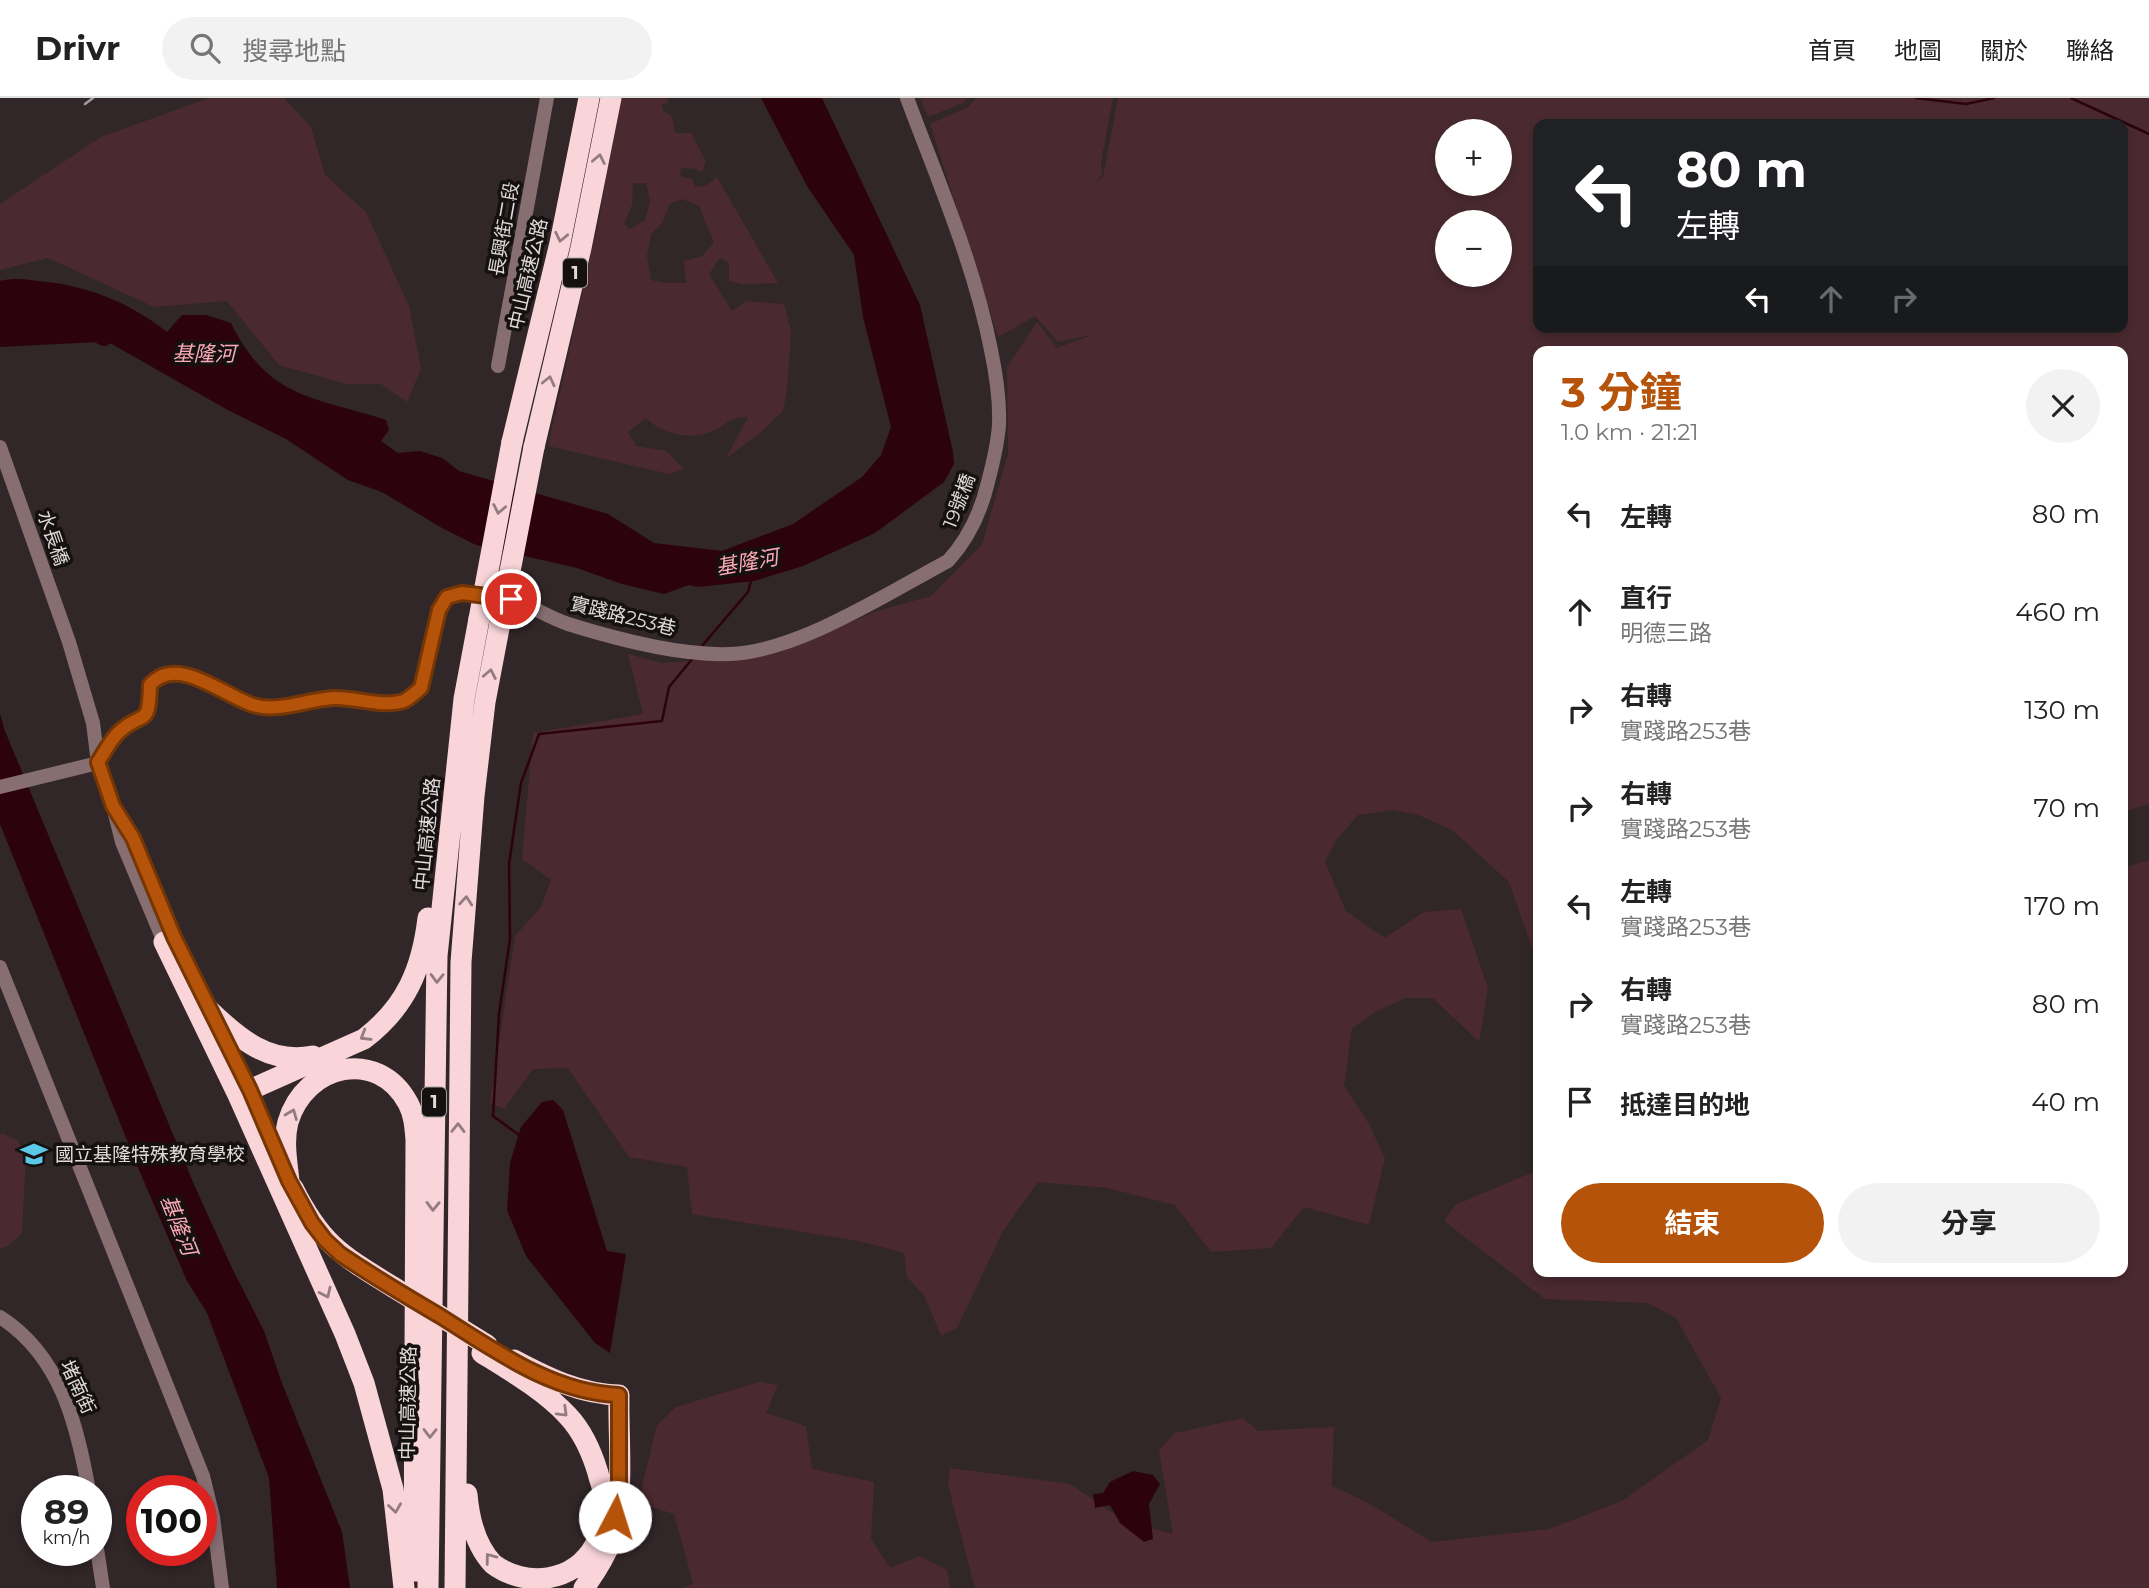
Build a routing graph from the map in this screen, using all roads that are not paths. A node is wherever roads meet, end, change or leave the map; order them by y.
1 (547, 98) edge
2 (589, 98) edge
3 (611, 98) edge
4 (907, 98) edge
5 (498, 366) dead end
6 (0, 447) edge
7 (948, 561) joint
8 (464, 699) junction
9 (98, 762) junction
10 (0, 787) edge
11 (169, 939) junction
12 (0, 967) edge
13 (208, 1009) junction
14 (336, 1051) junction
15 (244, 1092) junction
16 (284, 1183) junction
17 (0, 1317) edge
18 (484, 1349) junction
19 (456, 1385) junction
20 (86, 1475) edge
21 (100, 1566) edge
22 (103, 1588) edge
23 (222, 1588) edge
24 (404, 1588) edge
25 (414, 1588) edge
26 (428, 1588) edge
27 (455, 1588) edge
28 (584, 1588) edge

1 - 5 street, 長興街二段
2 -> 8 highway, 中山高速公路 / 1, bridge
19 -> 3 highway, 1, bridge
4 - 7 street, 19號橋
6 - 9 street, 水長橋
7 - 9 street, 實踐路253巷
8 -> 14 highway
8 -> 26 highway, 中山高速公路 / 1
9 - 10 street
9 - 11 street, 水長橋
11 - 13 highway
11 - 15 highway
12 - 23 street
13 - 14 highway
13 - 15 highway
14 - 15 highway
15 - 16 highway
16 - 18 highway
16 -> 24 highway
16 -> 25 highway
17 - 20 street, 堵南街
18 -> 19 highway
18 - 28 highway
19 - 27 highway, 1
21 - 22 street

